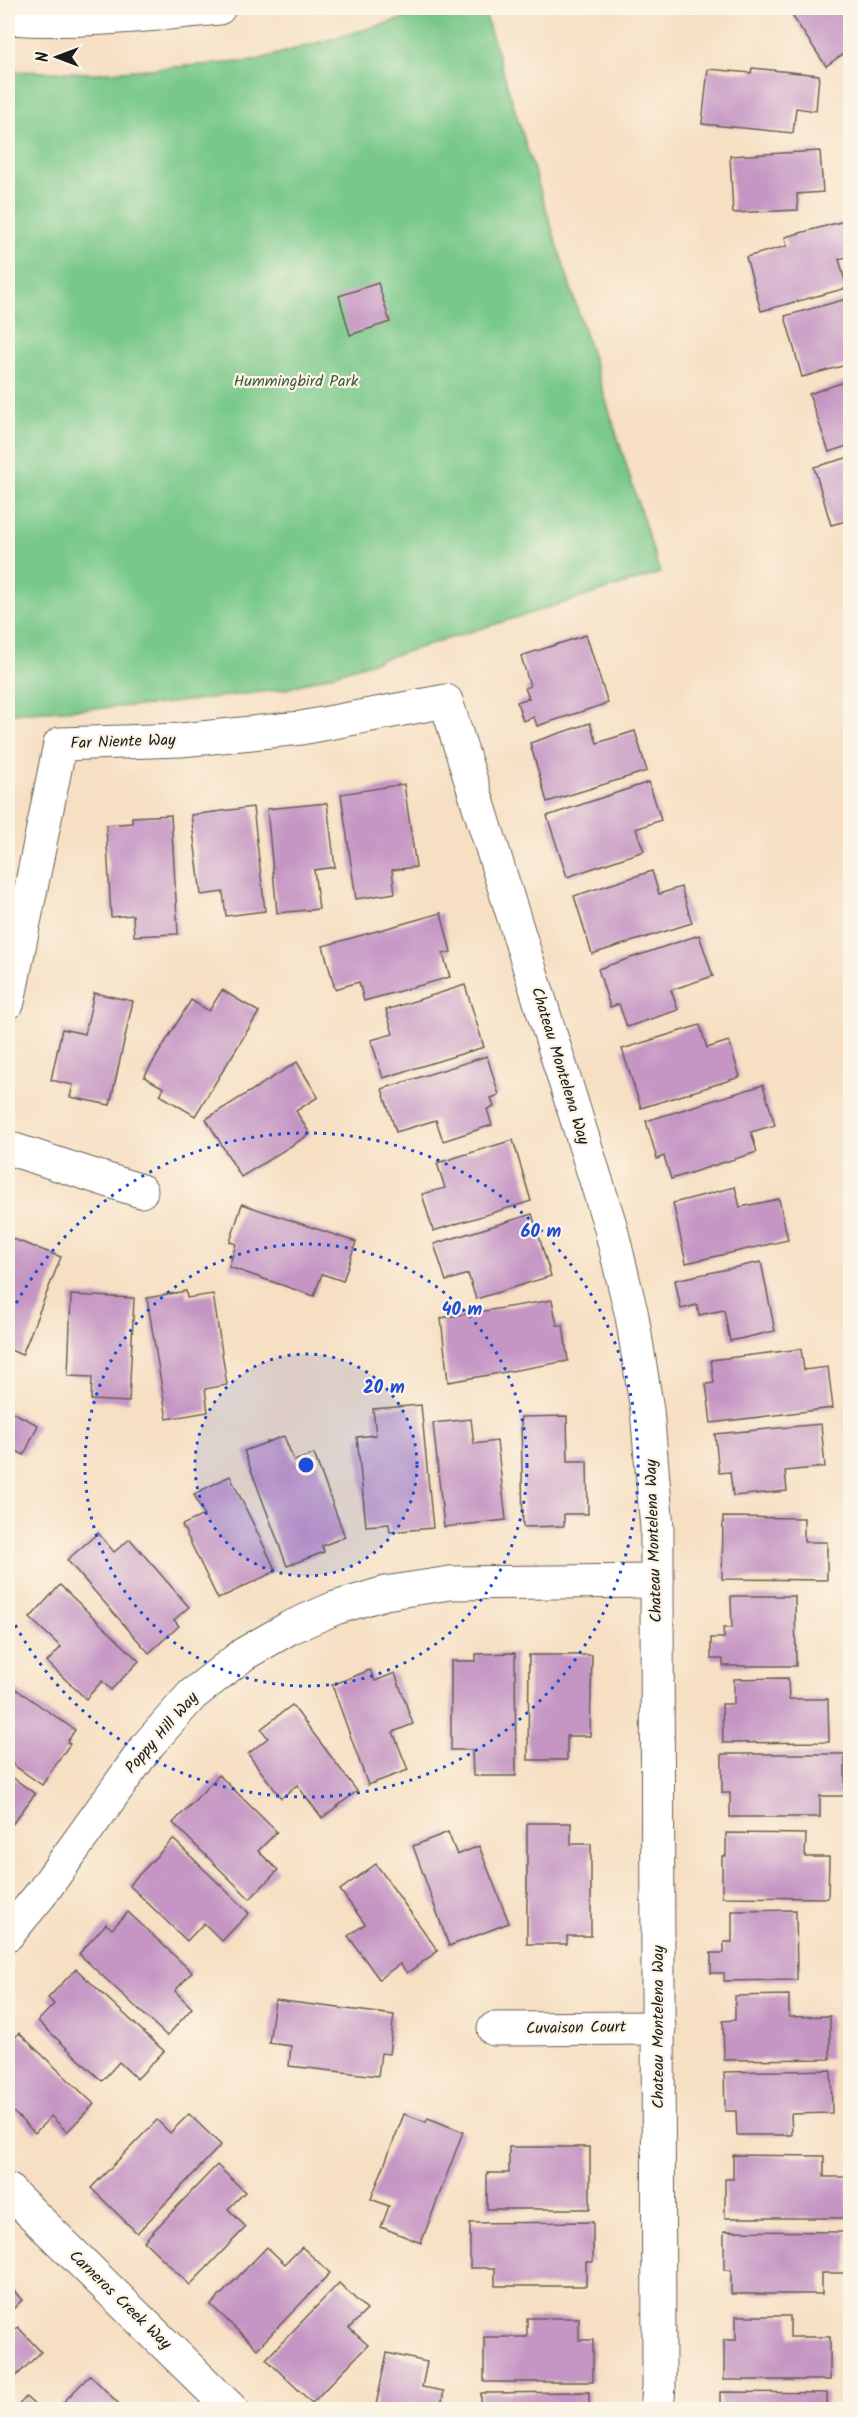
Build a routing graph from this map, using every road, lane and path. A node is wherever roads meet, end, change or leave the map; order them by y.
1 (219, 8) edge
2 (8, 18) edge
3 (446, 701) joint
4 (8, 1002) edge
5 (8, 1148) edge
6 (141, 1191) dead end
7 (657, 1581) junction
8 (8, 1934) edge
9 (658, 2028) junction
10 (494, 2029) dead end
11 (8, 2190) edge
12 (232, 2409) edge
13 (657, 2409) edge

1 - 2 street
3 - 4 street, Far Niente Way
3 - 7 street, Chateau Montelena Way
5 - 6 street
7 - 8 street, Poppy Hill Way
7 - 9 street, Chateau Montelena Way
9 - 10 street, Cuvaison Court
9 - 13 street, Chateau Montelena Way
11 - 12 street, Carneros Creek Way

